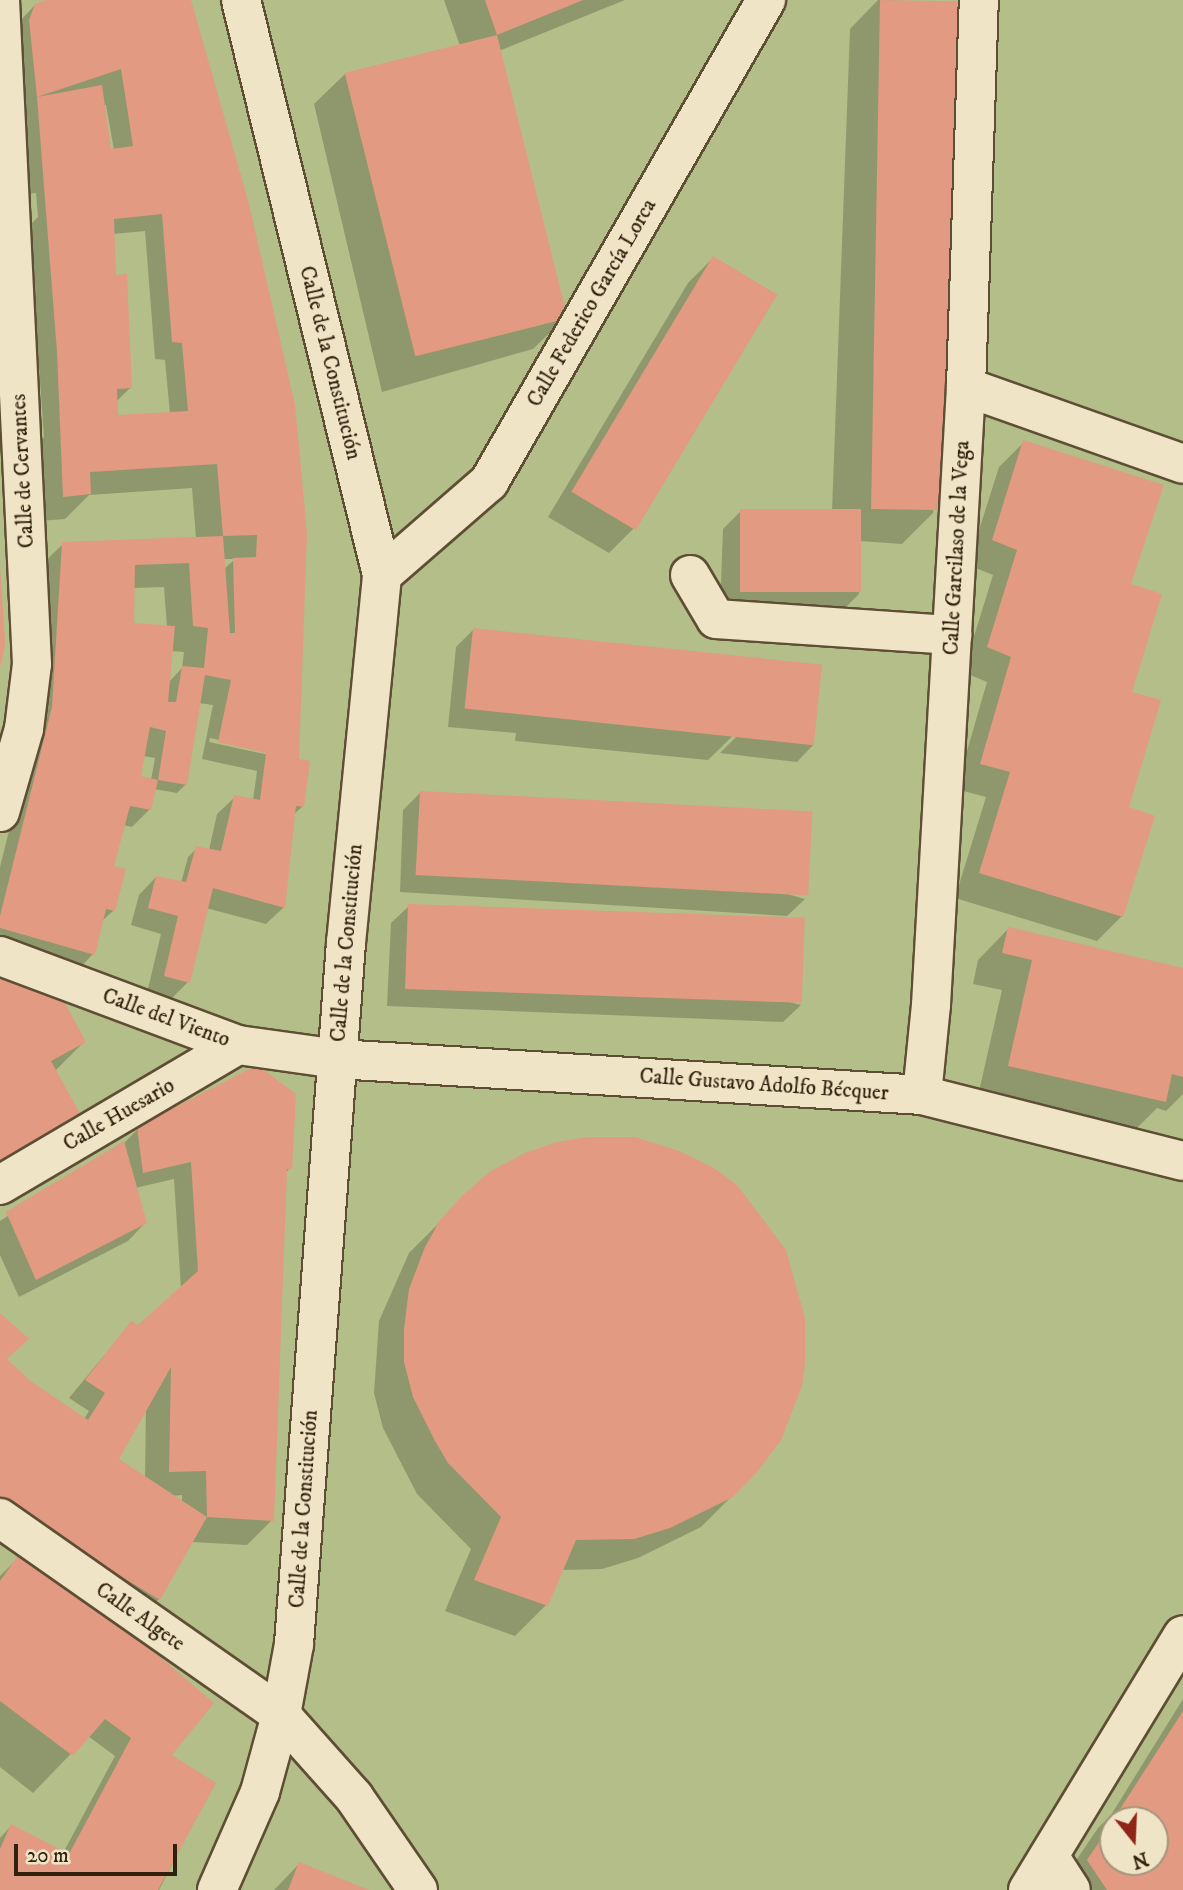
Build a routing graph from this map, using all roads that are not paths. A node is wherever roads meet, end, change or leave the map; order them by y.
1 (0, 0) edge
2 (241, 0) edge
3 (766, 0) edge
4 (979, 0) edge
5 (966, 387) junction
6 (1183, 464) edge
7 (382, 575) junction
8 (691, 575) dead end
9 (952, 635) junction
10 (0, 811) edge
11 (0, 956) edge
12 (238, 1045) junction
13 (337, 1059) junction
14 (922, 1095) junction
15 (1183, 1161) edge
16 (0, 1185) edge
17 (0, 1518) edge
18 (1183, 1634) edge
19 (281, 1714) junction
20 (1049, 1856) junction
21 (217, 1890) edge
22 (418, 1890) edge
23 (1028, 1890) edge
24 (1071, 1890) edge

1 - 10 street, Calle de Cervantes
2 - 7 street, Calle de la Constitución
3 - 7 street, Calle Federico García Lorca
4 - 5 street, Calle Garcilaso de la Vega
5 - 6 street
5 - 9 street, Calle Garcilaso de la Vega
7 - 13 street, Calle de la Constitución
8 - 9 street
9 - 14 street, Calle Garcilaso de la Vega
11 - 12 street, Calle del Viento
12 - 13 street, Calle del Viento
12 - 16 street, Calle Huesario
13 - 14 street, Calle Gustavo Adolfo Bécquer
13 - 19 street, Calle de la Constitución
14 - 15 street, Calle Gustavo Adolfo Bécquer
17 - 19 street, Calle Algete
18 - 20 street
19 - 21 street, Calle de la Constitución
19 - 22 street, Calle Algete
20 - 23 street
20 - 24 street

